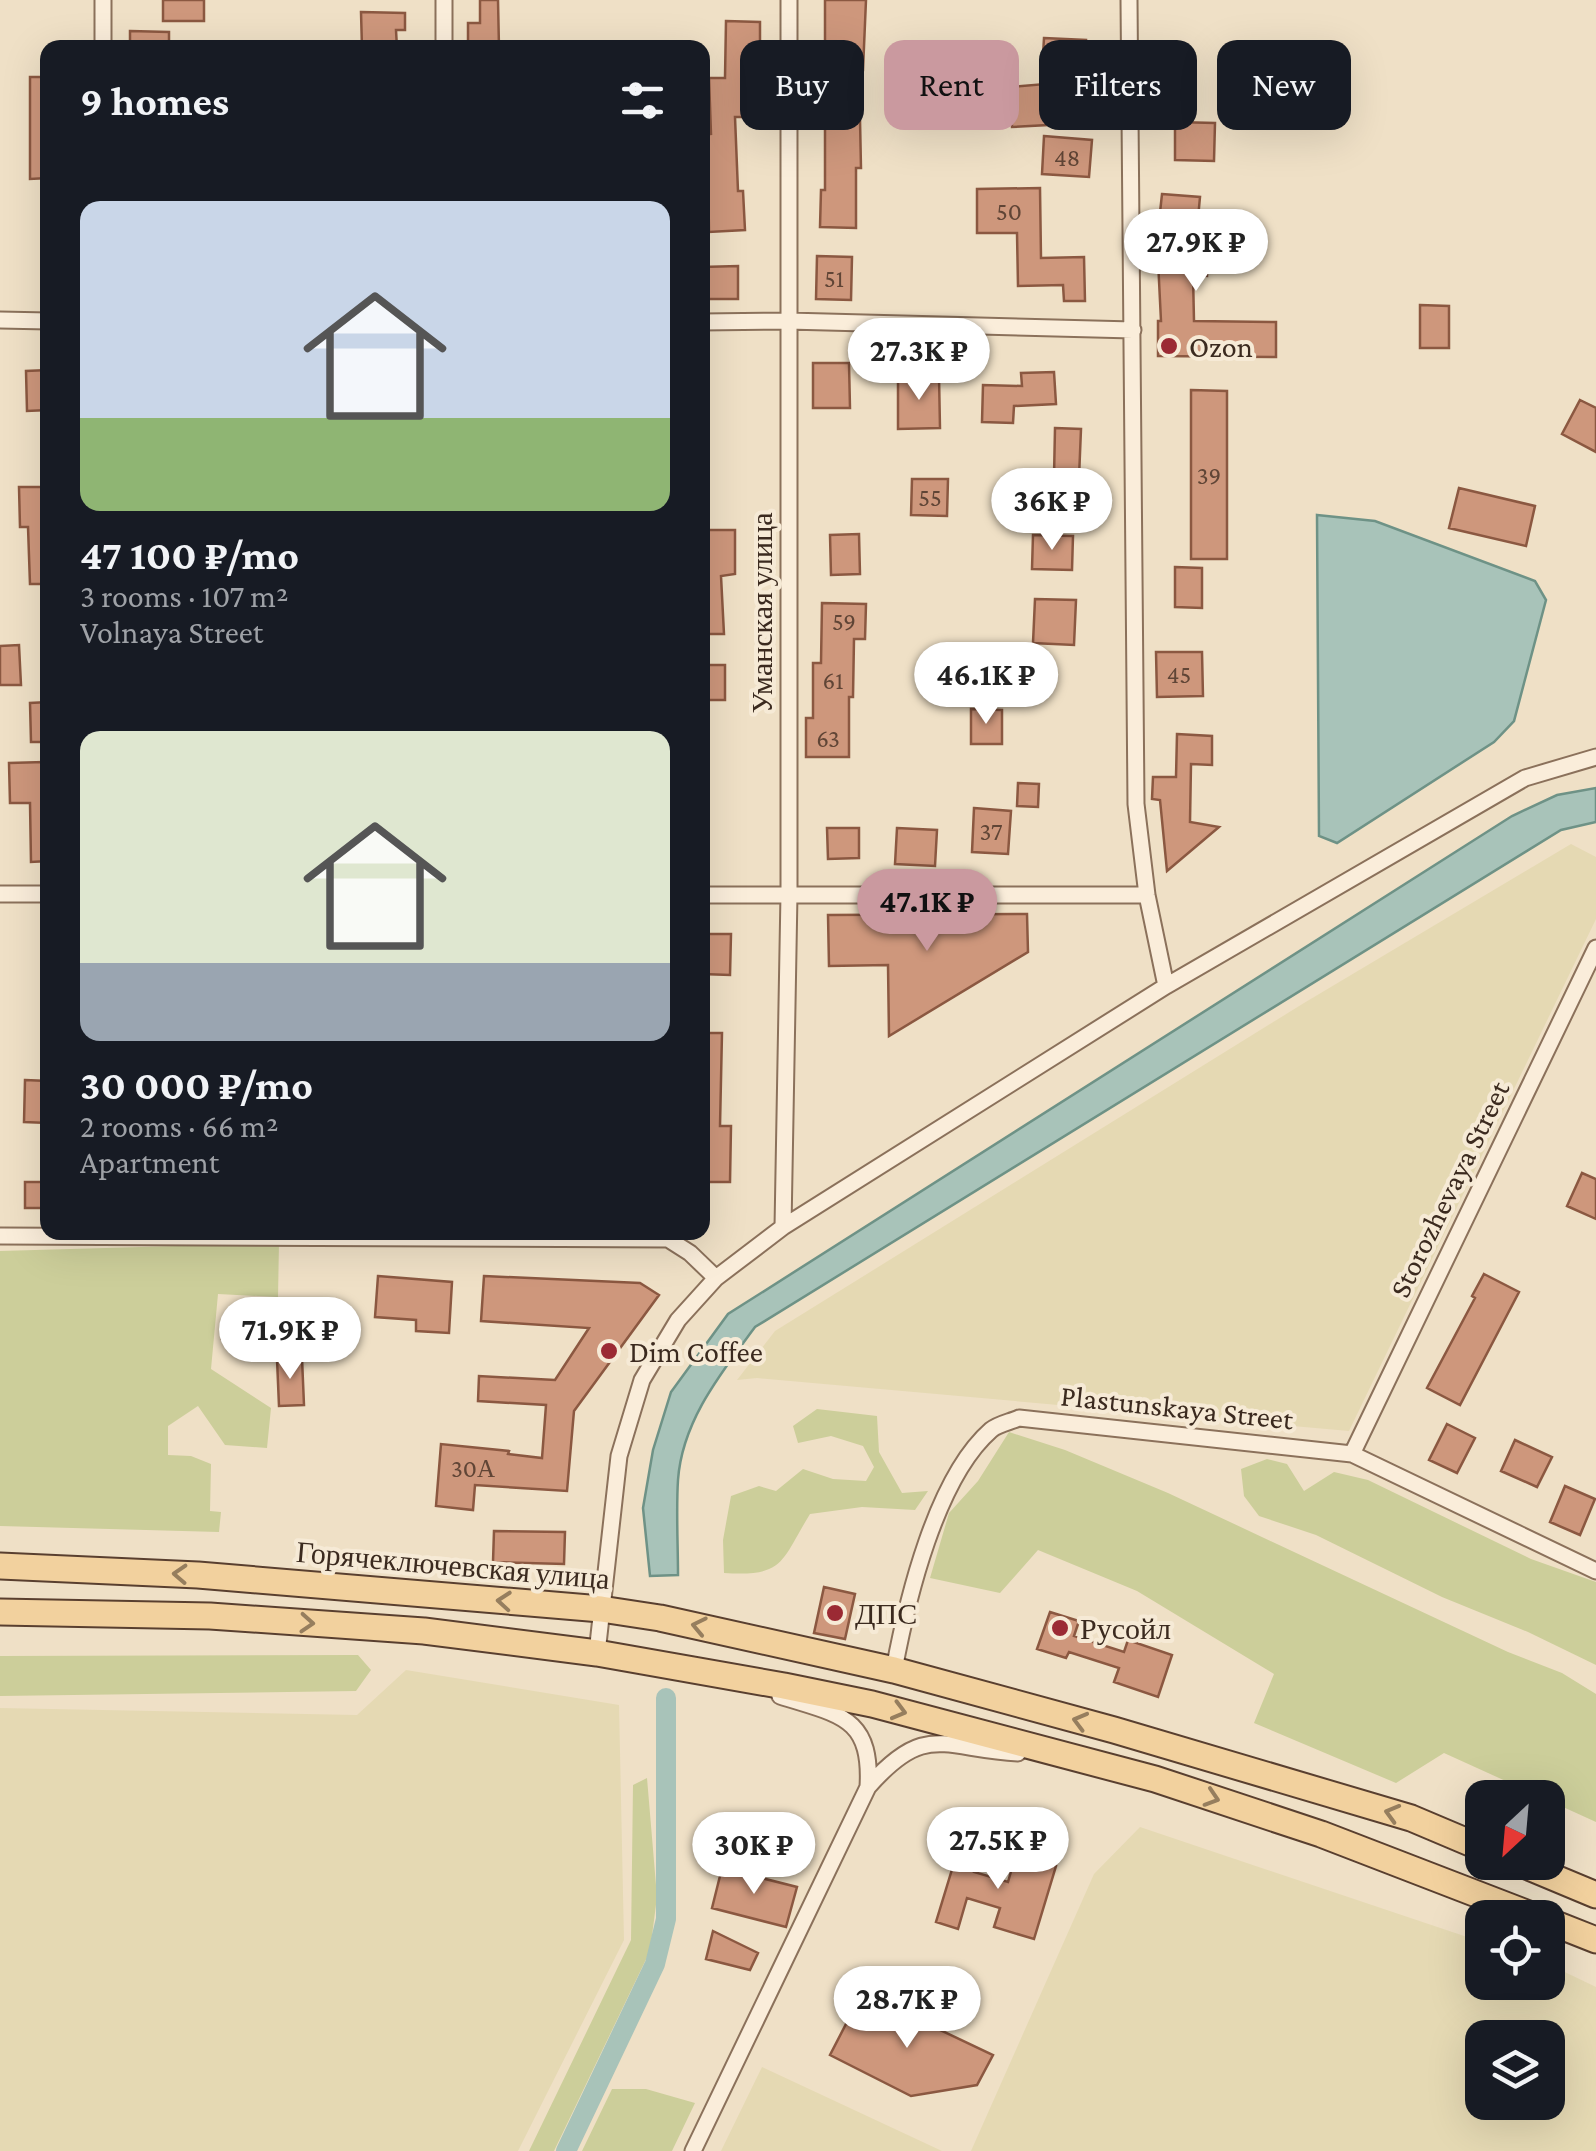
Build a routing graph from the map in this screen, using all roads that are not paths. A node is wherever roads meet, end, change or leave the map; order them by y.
1 (102, 0) edge
2 (444, 0) edge
3 (789, 0) edge
4 (1129, 0) edge
5 (103, 40) edge
6 (444, 40) edge
7 (0, 320) edge
8 (788, 320) junction
9 (40, 321) edge
10 (710, 322) edge
11 (1132, 330) junction
12 (1596, 757) edge
13 (0, 894) edge
14 (40, 894) edge
15 (789, 894) junction
16 (710, 895) edge
17 (1148, 895) junction
18 (1596, 948) edge
19 (1166, 986) junction
20 (783, 1227) junction
21 (40, 1235) edge
22 (0, 1236) edge
23 (670, 1240) edge
24 (716, 1278) junction
25 (1352, 1454) junction
26 (0, 1566) edge
27 (1596, 1571) edge
28 (601, 1609) junction
29 (0, 1612) edge
30 (597, 1653) junction
31 (894, 1670) junction
32 (713, 1673) junction
33 (1062, 1755) junction
34 (868, 1787) junction
35 (1465, 1841) edge
36 (1559, 1880) edge
37 (1596, 1896) edge
38 (1490, 1900) edge
39 (1565, 1928) edge
40 (1596, 1940) edge
41 (693, 2151) edge

1 - 5 street
2 - 6 street
3 - 8 street, Уманская улица
4 - 11 street
7 - 9 street
8 - 10 street
8 - 11 street
8 - 15 street, Уманская улица
11 - 17 street
12 - 19 street
13 - 14 street
15 - 16 street
15 - 17 street
15 - 20 street, Уманская улица
17 - 19 street
18 - 25 street, Storozhevaya Street
19 - 20 street
20 - 24 street
21 - 22 street
23 - 24 street
24 - 28 street
25 - 27 street, Plastunskaya Street
25 - 31 street, Plastunskaya Street
28 -> 26 main road, Горячеключевская улица
28 - 30 street
31 -> 28 main road, Горячеключевская улица
29 -> 30 main road
30 - 32 main road
35 -> 31 main road, Горячеключевская улица
32 -> 33 main road
32 - 34 street
33 - 34 street
33 -> 38 main road
34 - 41 street
36 - 37 main road
39 - 40 main road

